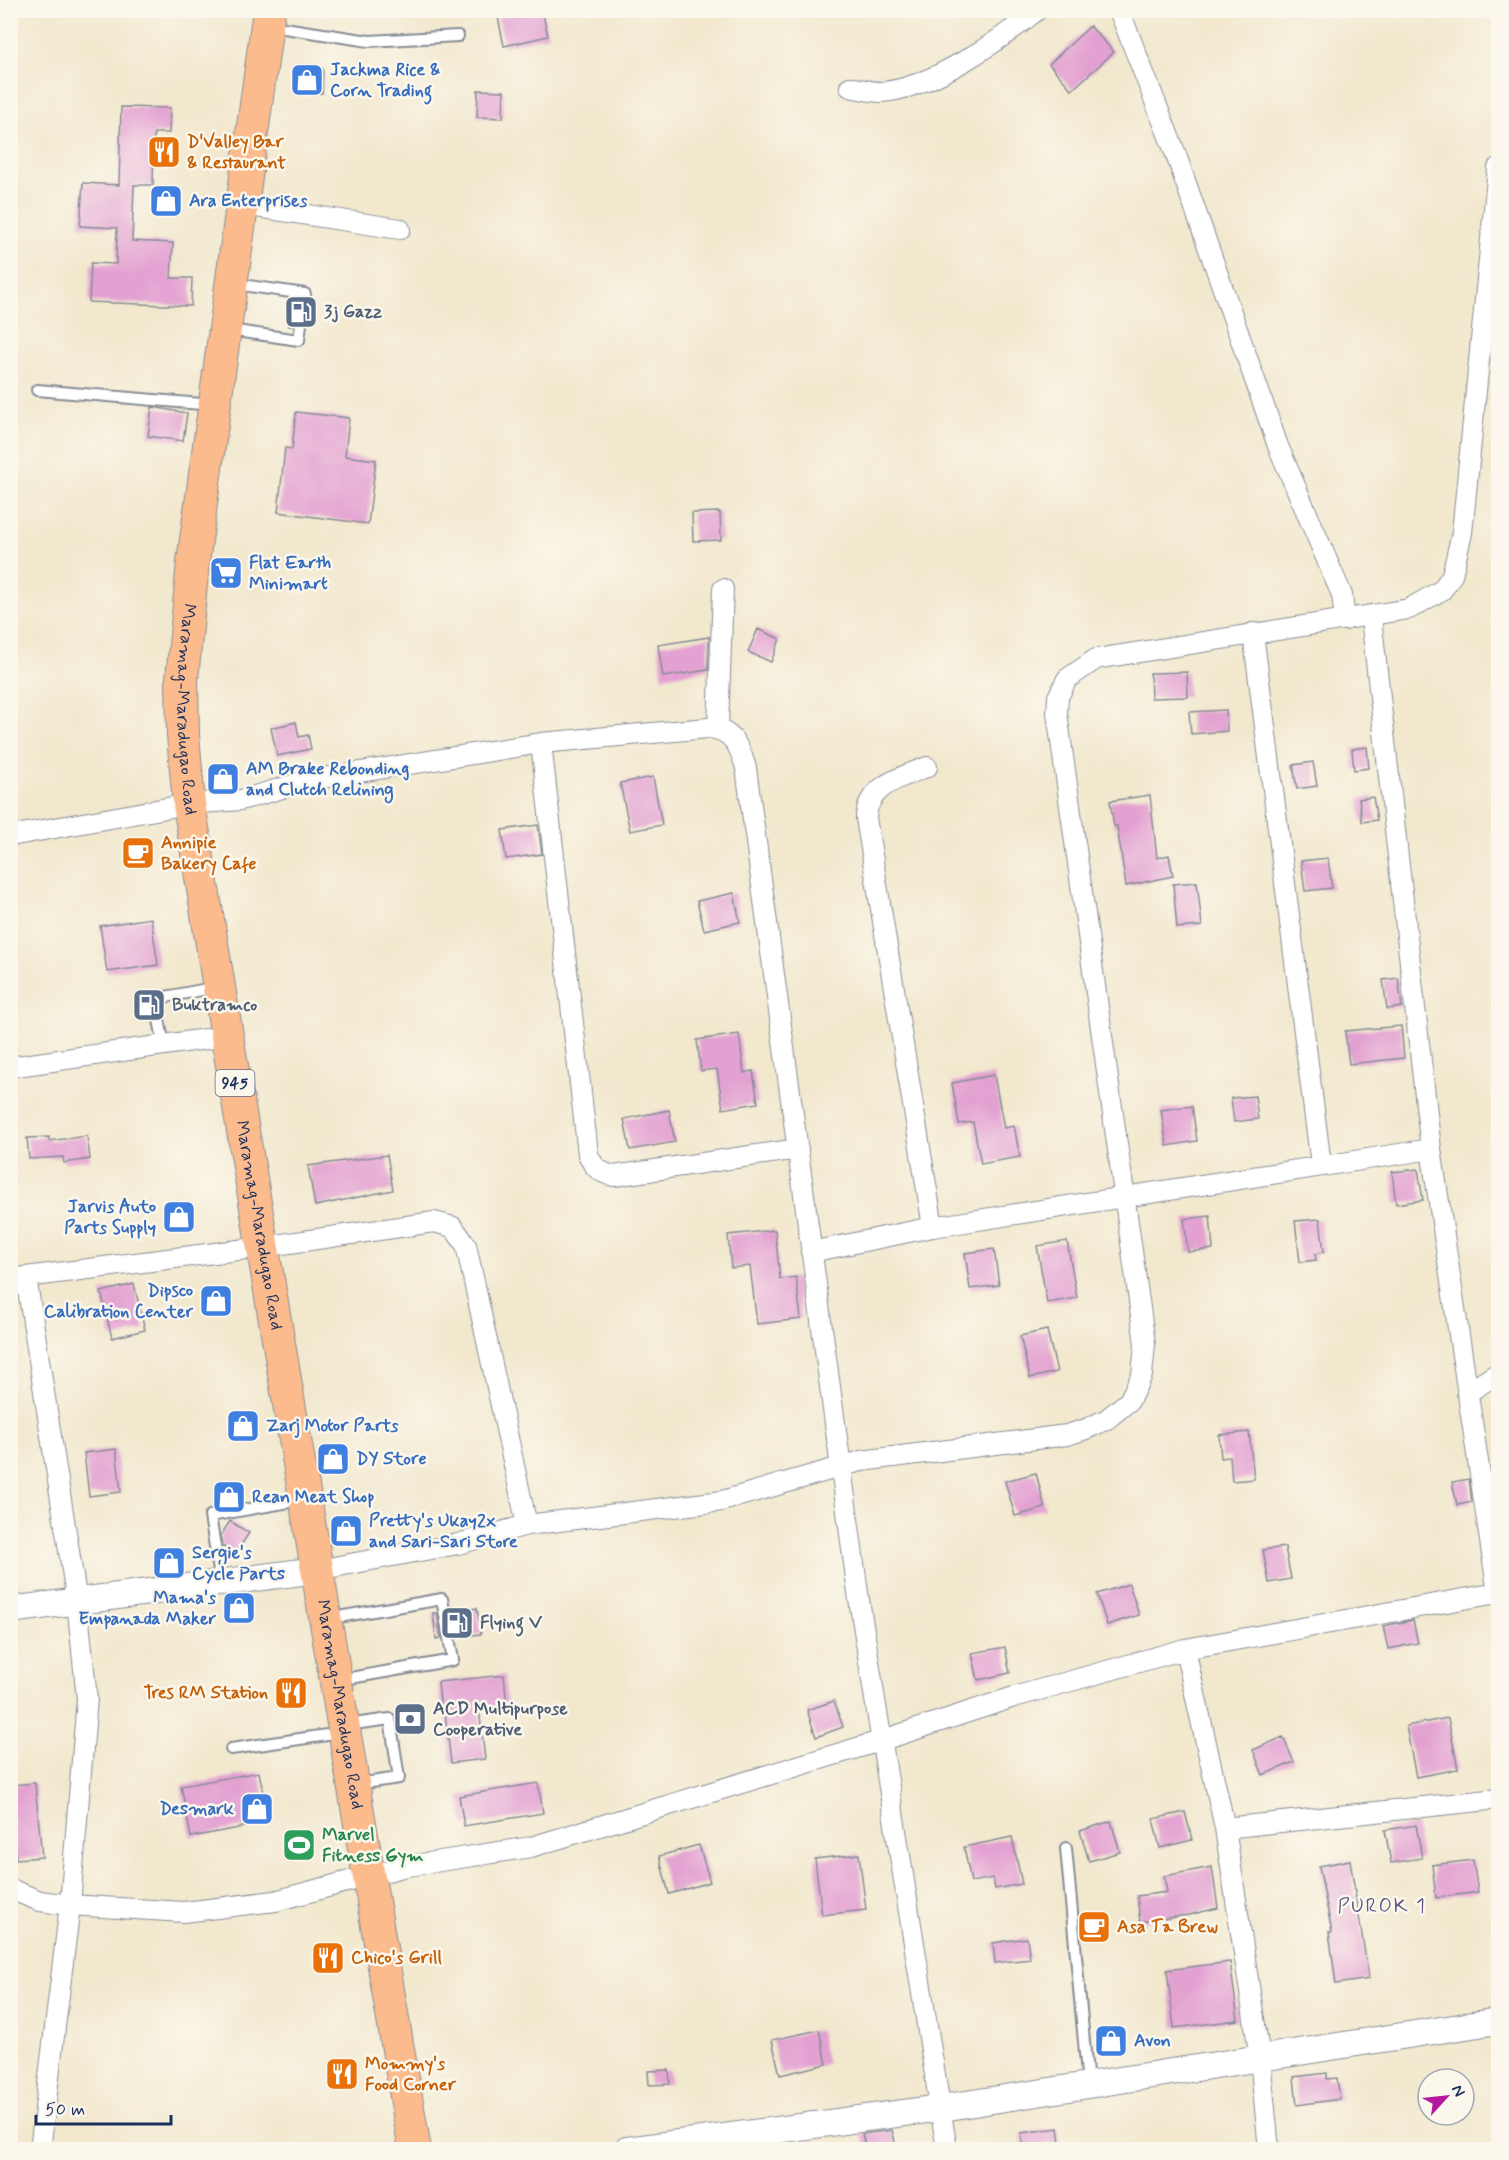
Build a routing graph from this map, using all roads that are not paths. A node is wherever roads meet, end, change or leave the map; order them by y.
1 (1037, 10) edge
2 (1119, 10) edge
3 (268, 18) edge
4 (458, 36) dead end
5 (850, 87) dead end
6 (1498, 168) edge
7 (243, 205) junction
8 (400, 229) dead end
9 (232, 284) junction
10 (225, 330) junction
11 (37, 390) dead end
12 (215, 406) junction
13 (723, 589) dead end
14 (1371, 617) junction
15 (1345, 620) junction
16 (1253, 633) junction
17 (718, 728) junction
18 (541, 743) junction
19 (927, 767) dead end
20 (189, 804) junction
21 (10, 836) edge
22 (219, 987) junction
23 (227, 1036) junction
24 (164, 1046) junction
25 (10, 1067) edge
26 (798, 1149) junction
27 (1431, 1149) junction
28 (1321, 1166) junction
29 (1126, 1195) junction
30 (933, 1227) junction
31 (262, 1248) junction
32 (811, 1251) junction
33 (18, 1278) edge
34 (1498, 1373) edge
35 (1467, 1393) junction
36 (841, 1465) junction
37 (305, 1500) junction
38 (527, 1525) junction
39 (317, 1570) junction
40 (221, 1583) junction
41 (1498, 1594) edge
42 (76, 1602) junction
43 (10, 1610) edge
44 (325, 1620) junction
45 (1185, 1649) junction
46 (335, 1680) junction
47 (344, 1729) junction
48 (880, 1741) junction
49 (231, 1749) dead end
50 (353, 1784) junction
51 (1498, 1799) edge
52 (1225, 1828) junction
53 (1066, 1848) dead end
54 (369, 1876) junction
55 (10, 1889) edge
56 (70, 1905) junction
57 (1498, 2021) edge
58 (1260, 2058) junction
59 (1088, 2085) junction
60 (941, 2108) junction
61 (40, 2150) edge
62 (415, 2150) edge
63 (627, 2150) edge
64 (947, 2150) edge
65 (1269, 2150) edge

1 - 5 street
2 - 15 street
3 - 4 lane
3 - 7 main road, Maramag-Maradugao Road / 945
6 - 14 street
7 - 8 street
7 - 9 main road, Maramag-Maradugao Road / 945
9 - 10 main road, Maramag-Maradugao Road / 945
9 - 10 lane
10 - 12 main road, Maramag-Maradugao Road / 945
11 - 12 lane
12 - 20 main road, Maramag-Maradugao Road / 945
13 - 17 street
14 - 15 street
14 - 27 street
15 - 16 street
16 - 28 street
16 - 29 street
17 - 18 street
17 - 26 street
18 - 20 street
18 - 26 street
19 - 30 street
20 - 21 street
20 - 22 main road, Maramag-Maradugao Road / 945
22 - 23 main road, Maramag-Maradugao Road / 945
22 - 24 lane
23 - 24 street
23 - 31 main road, Maramag-Maradugao Road / 945
24 - 25 street
26 - 32 street
27 - 28 street
27 - 35 street
28 - 29 street
29 - 30 street
29 - 36 street
30 - 32 street
31 - 33 street
31 - 37 main road, Maramag-Maradugao Road / 945
31 - 38 street
32 - 36 street
33 - 42 street
34 - 35 street
35 - 41 street
36 - 38 street
36 - 48 street
37 - 39 main road, Maramag-Maradugao Road / 945
37 - 40 lane
38 - 39 street
39 - 40 street
39 - 44 main road, Maramag-Maradugao Road / 945
40 - 42 street
41 - 45 street
42 - 43 street
42 - 56 street
44 - 46 main road, Maramag-Maradugao Road / 945
44 - 46 lane
45 - 48 street
45 - 52 street
46 - 47 main road, Maramag-Maradugao Road / 945
47 - 49 lane
47 - 50 main road, Maramag-Maradugao Road / 945
47 - 50 lane
48 - 54 street
48 - 60 street
50 - 54 main road, Maramag-Maradugao Road / 945
51 - 52 street
52 - 58 street
53 - 59 lane
54 - 56 street
54 - 62 main road, Maramag-Maradugao Road / 945
55 - 56 street
56 - 61 street
57 - 58 street
58 - 59 street
58 - 65 street
59 - 60 street
60 - 63 street
60 - 64 street

